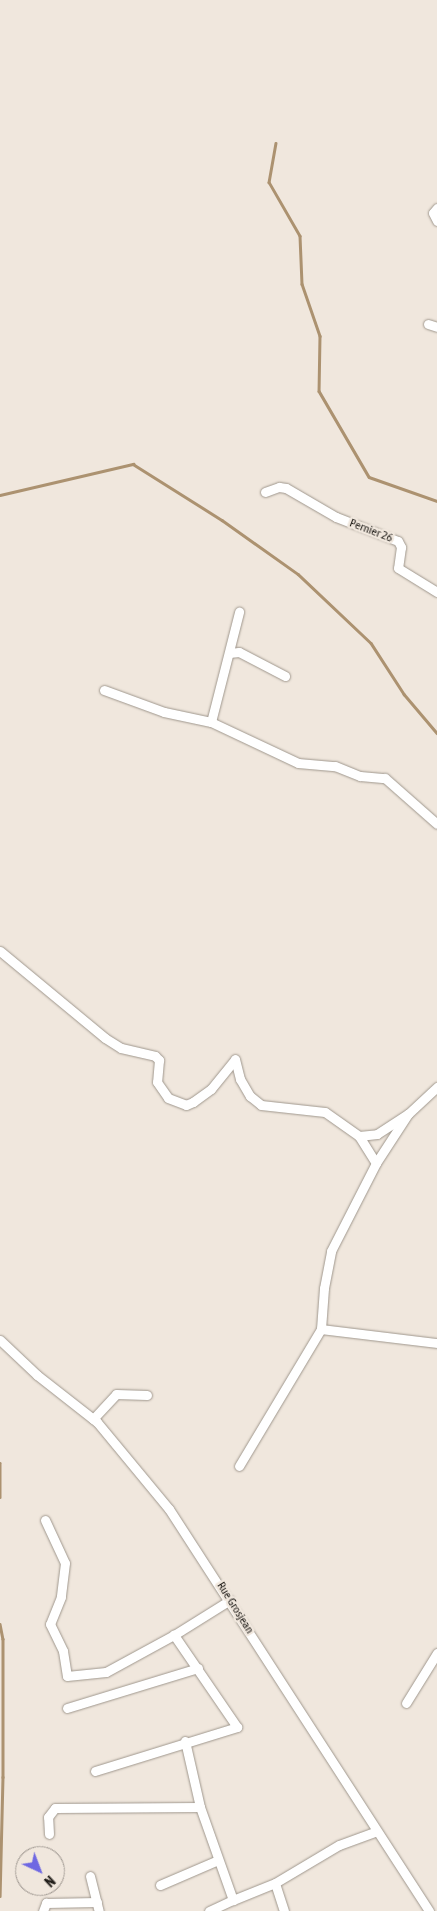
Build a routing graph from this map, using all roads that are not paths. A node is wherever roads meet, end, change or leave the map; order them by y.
1 (437, 208) edge
2 (437, 221) edge
3 (265, 492) dead end
4 (437, 592) edge
5 (239, 612) dead end
6 (229, 653) junction
7 (285, 676) dead end
8 (104, 690) dead end
9 (211, 722) junction
10 (437, 824) edge
11 (0, 951) edge
12 (437, 1087) edge
13 (408, 1114) junction
14 (358, 1136) junction
15 (376, 1163) junction
16 (321, 1329) junction
17 (0, 1340) edge
18 (437, 1343) edge
19 (147, 1395) dead end
20 (93, 1419) junction
21 (239, 1466) dead end
22 (45, 1520) dead end
23 (230, 1600) junction
24 (174, 1635) junction
25 (437, 1653) edge
26 (198, 1668) junction
27 (406, 1703) dead end
28 (67, 1708) dead end
29 (185, 1742) junction
30 (95, 1771) dead end
31 (200, 1807) junction
32 (377, 1831) junction
33 (49, 1834) dead end
34 (218, 1860) junction
35 (90, 1876) dead end
36 (275, 1883) junction
37 (160, 1885) dead end
38 (233, 1900) junction
39 (98, 1906) edge
40 (42, 1911) edge
41 (209, 1911) edge
42 (284, 1911) edge
43 (430, 1911) edge

1 - 2 street
3 - 4 street, Pernier 26
5 - 6 street
6 - 7 street
6 - 9 street
8 - 9 street
9 - 10 street
11 - 14 street
12 - 13 street
13 - 14 street
13 - 15 street
14 - 15 street
15 - 16 street
16 - 18 street
16 - 21 street
17 - 20 street, Rue Grosjean
19 - 20 street
20 - 23 street, Rue Grosjean
22 - 24 street
23 - 24 street
23 - 32 street, Rue Grosjean
24 - 26 street
25 - 27 street
26 - 28 street
26 - 29 street
29 - 30 street
29 - 31 street
31 - 33 street
31 - 34 street
32 - 36 street
32 - 43 street, Rue Grosjean
34 - 37 street
34 - 38 street
35 - 39 street
36 - 38 street
36 - 42 street
38 - 41 street
39 - 40 street

